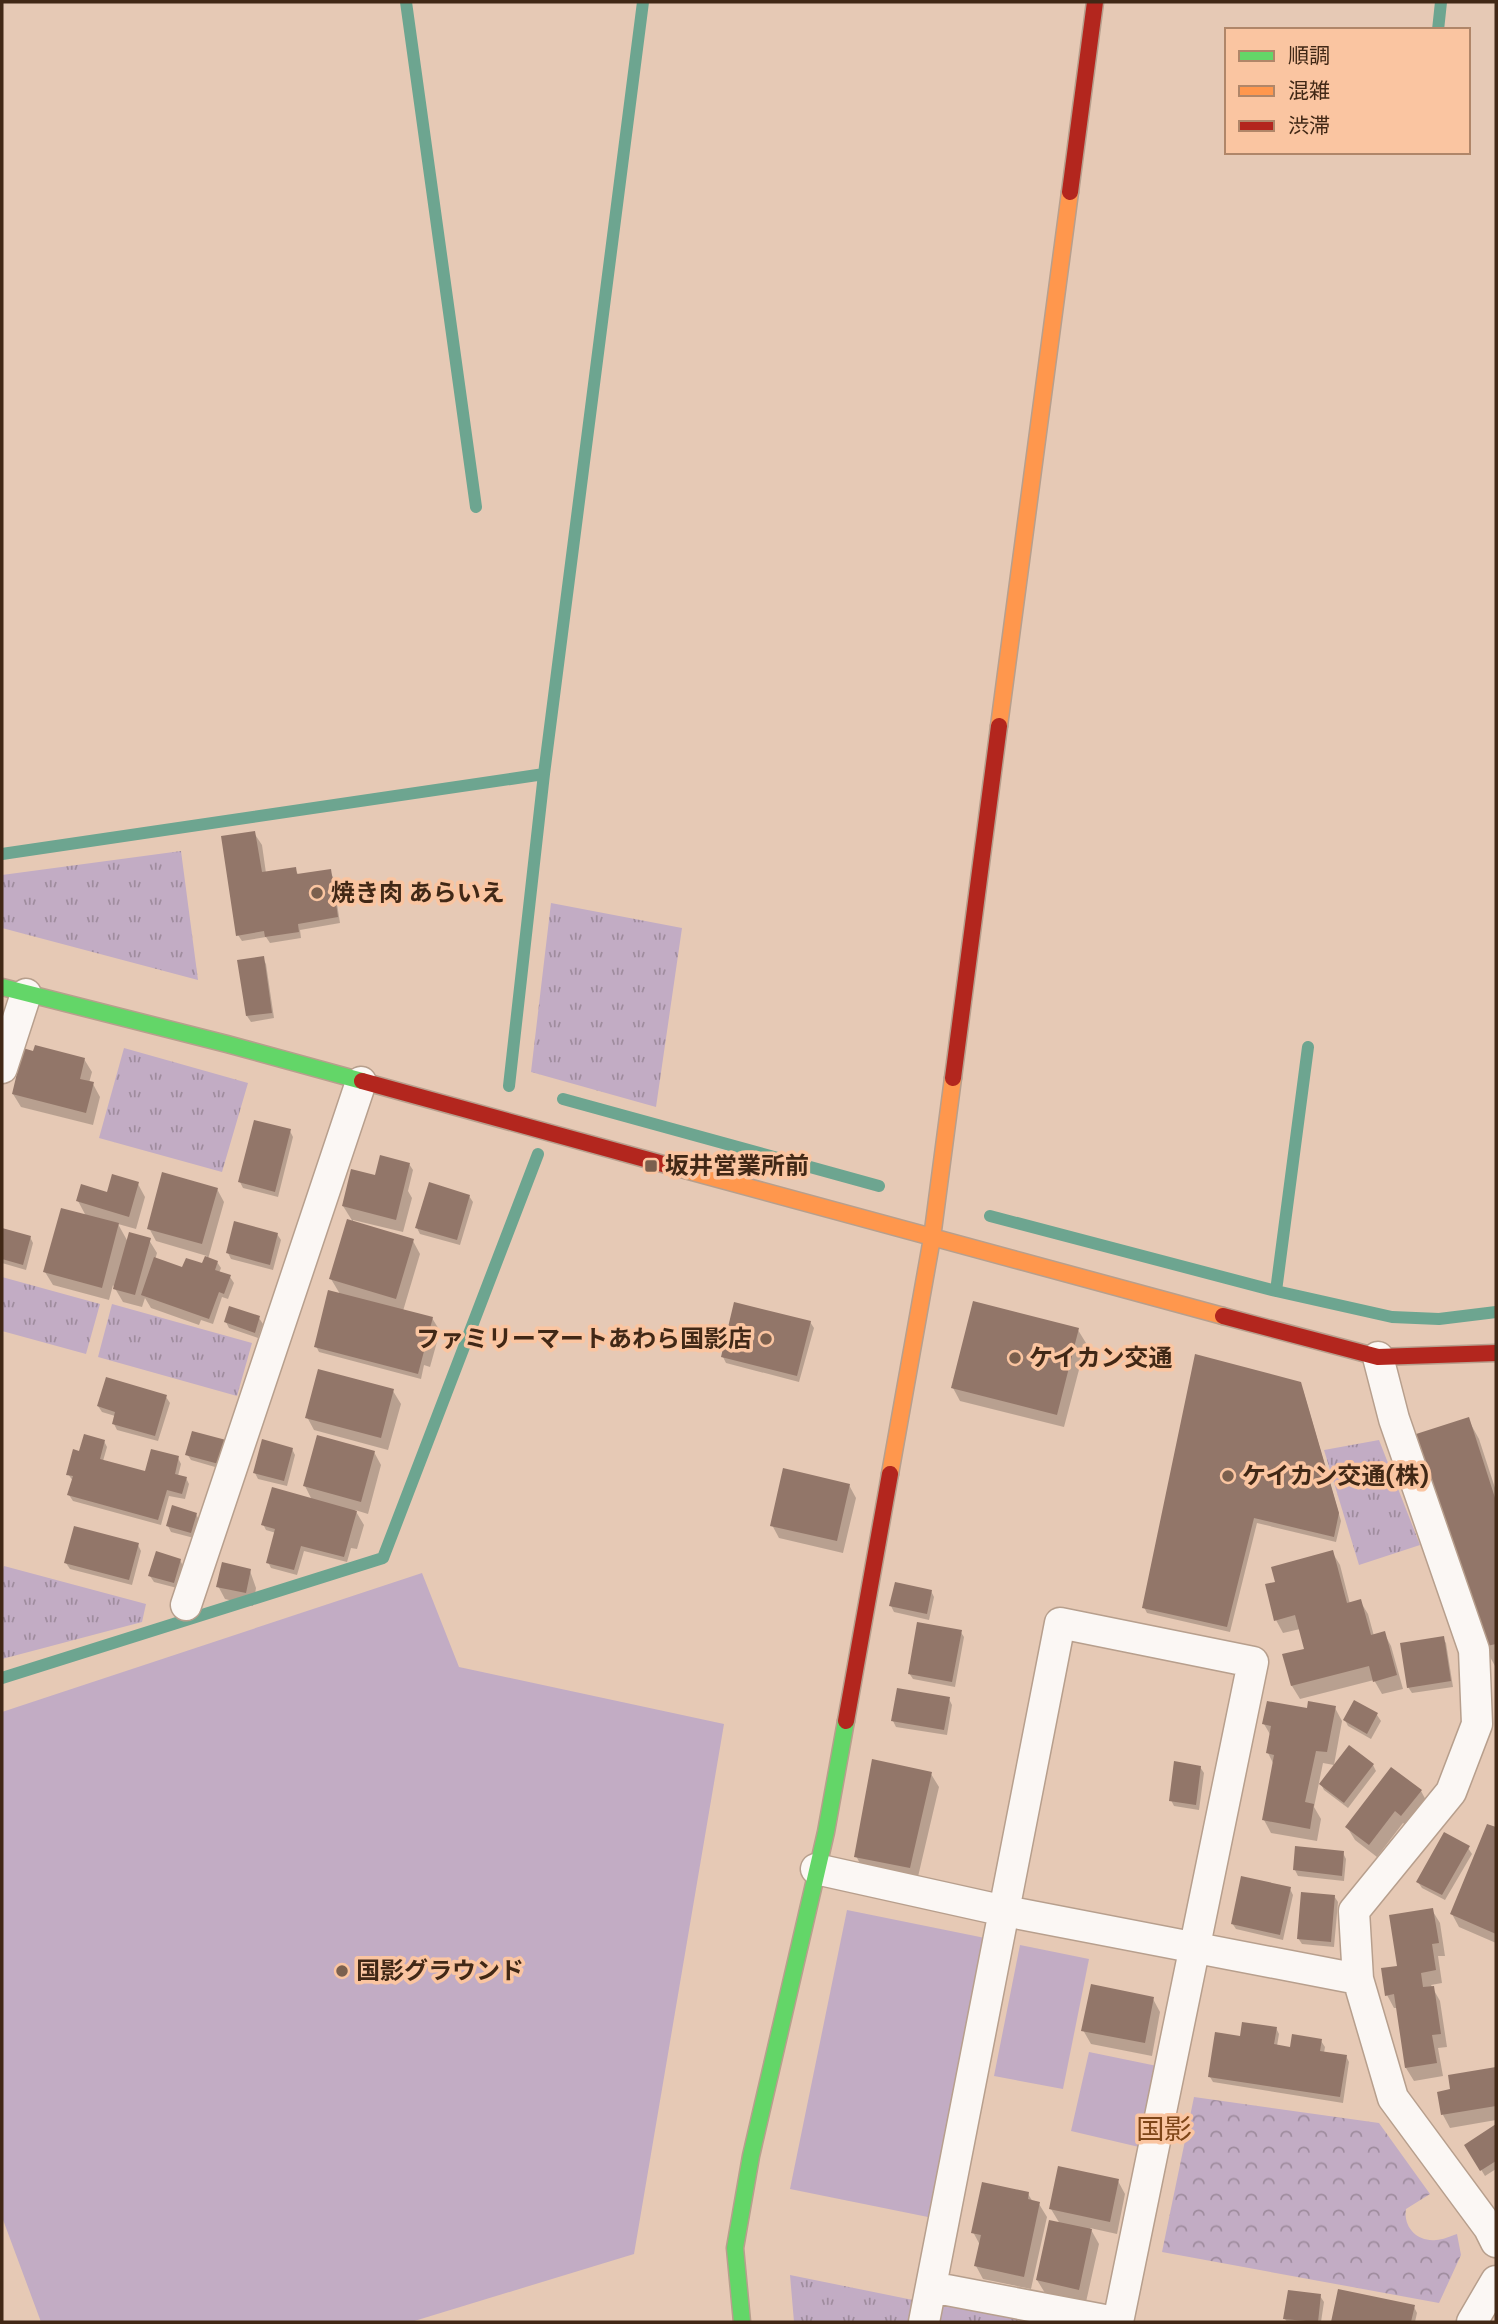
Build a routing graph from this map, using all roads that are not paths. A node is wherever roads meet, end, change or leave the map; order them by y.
1 (1095, 2) edge
2 (14, 990) edge
3 (2, 1068) edge
4 (360, 1082) junction
5 (932, 1238) junction
6 (1496, 1353) edge
7 (1378, 1357) junction
8 (186, 1605) dead end
9 (816, 1869) junction
10 (1005, 1911) junction
11 (1194, 1948) junction
12 (1358, 1979) junction
13 (1496, 2242) edge
14 (1496, 2281) edge
15 (931, 2287) junction
16 (742, 2322) edge
17 (924, 2322) edge
18 (1116, 2322) edge
19 (1472, 2322) edge

1 - 5 street
2 - 3 street
2 - 4 street
4 - 5 street
4 - 8 street
5 - 7 street
5 - 9 street
6 - 7 street
7 - 12 street
9 - 10 street
9 - 16 street
10 - 11 street
10 - 11 street
10 - 15 street
11 - 12 street
11 - 18 street
12 - 13 street
14 - 19 street
15 - 17 street
15 - 18 street

